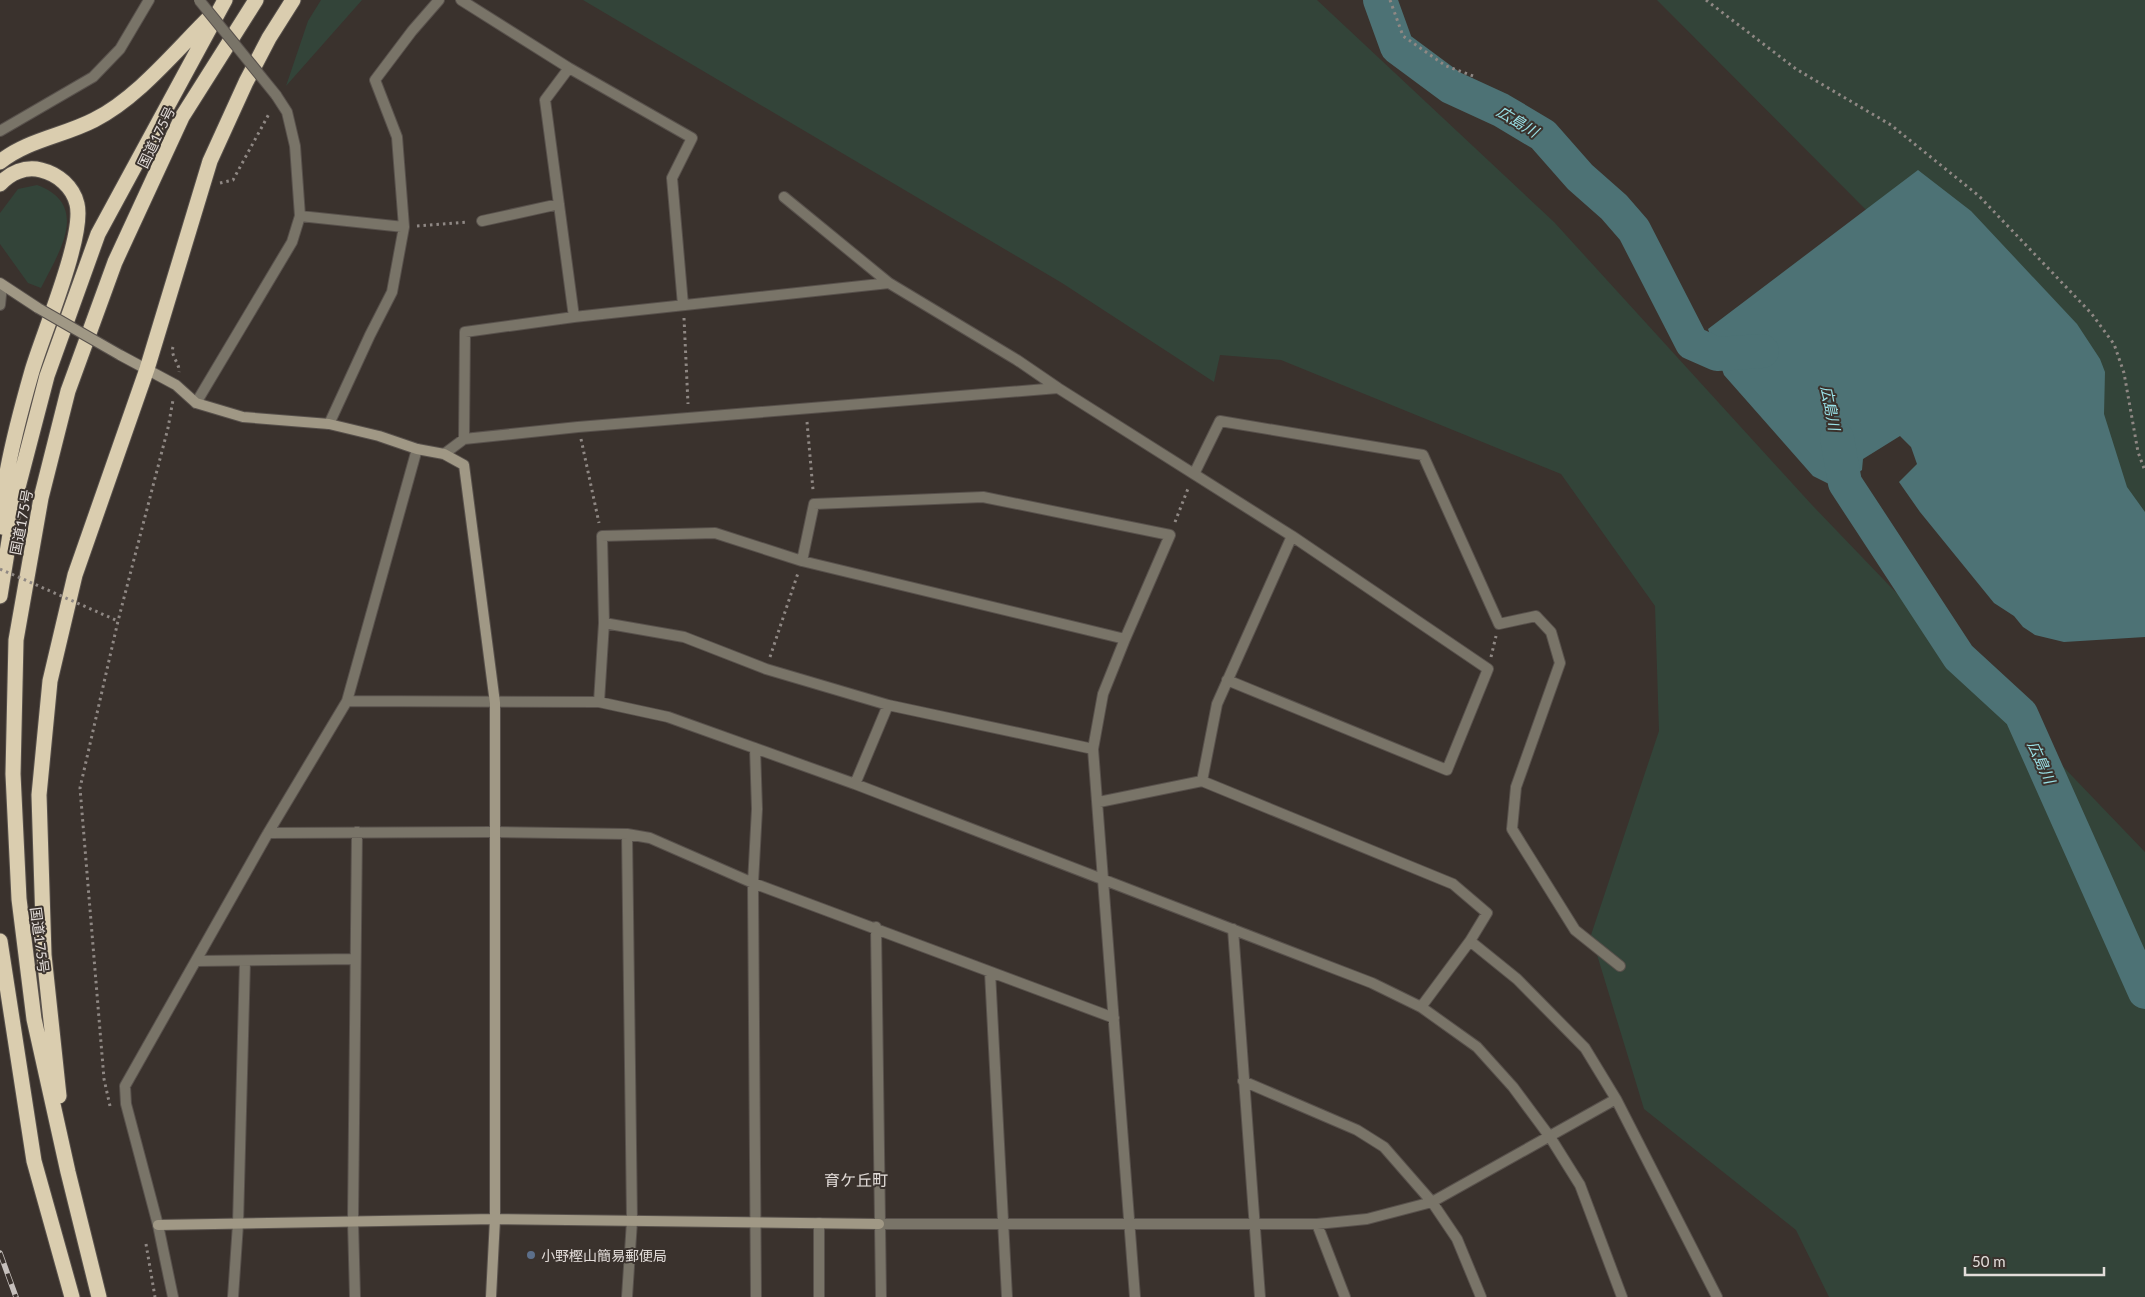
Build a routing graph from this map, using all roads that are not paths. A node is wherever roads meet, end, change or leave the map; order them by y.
1 (149, 0) edge
2 (199, 0) edge
3 (256, 0) edge
4 (293, 0) edge
5 (439, 0) edge
6 (461, 0) edge
7 (224, 2) edge
8 (569, 68) junction
9 (0, 131) edge
10 (0, 162) edge
11 (0, 184) edge
12 (784, 197) dead end
13 (559, 204) junction
14 (300, 216) junction
15 (482, 221) road end
16 (404, 227) junction
17 (889, 283) junction
18 (1, 284) edge
19 (0, 304) edge
20 (684, 305) junction
21 (574, 317) junction
22 (147, 368) junction
23 (1058, 388) junction
24 (196, 404) junction
25 (329, 424) junction
26 (464, 439) junction
27 (417, 449) junction
28 (444, 454) junction
29 (1194, 474) junction
30 (1292, 536) junction
31 (802, 561) junction
32 (0, 574) edge
33 (0, 596) edge
34 (604, 623) junction
35 (1124, 639) junction
36 (1227, 680) junction
37 (347, 701) junction
38 (599, 702) junction
39 (495, 703) junction
40 (888, 705) junction
41 (756, 748) junction
42 (1094, 749) junction
43 (1202, 781) junction
44 (855, 784) junction
45 (1099, 802) junction
46 (357, 832) junction
47 (493, 832) junction
48 (268, 833) junction
49 (627, 834) junction
50 (1105, 881) junction
51 (753, 883) junction
52 (876, 927) junction
53 (1232, 929) junction
54 (0, 941) edge
55 (1470, 941) junction
56 (356, 960) junction
57 (197, 961) junction
58 (245, 961) junction
59 (1620, 966) dead end
60 (990, 972) junction
61 (1422, 1007) junction
62 (1114, 1018) junction
63 (1243, 1082) junction
64 (1616, 1099) junction
65 (1550, 1137) junction
66 (68, 1172) junction
67 (1432, 1202) junction
68 (495, 1219) junction
69 (632, 1221) junction
70 (353, 1222) junction
71 (755, 1222) junction
72 (819, 1223) junction
73 (1004, 1223) junction
74 (1253, 1223) junction
75 (238, 1224) junction
76 (879, 1224) junction
77 (1130, 1224) junction
78 (1317, 1224) junction
79 (158, 1225) junction
80 (72, 1297) edge
81 (99, 1297) edge
82 (173, 1297) edge
83 (232, 1297) edge
84 (355, 1297) edge
85 (491, 1297) edge
86 (627, 1297) edge
87 (756, 1297) edge
88 (819, 1297) edge
89 (881, 1297) edge
90 (1007, 1297) edge
91 (1135, 1297) edge
92 (1260, 1297) edge
93 (1346, 1297) edge
94 (1481, 1297) edge
95 (1622, 1297) edge
96 (1717, 1297) edge

1 - 9 street
2 - 14 street, bridge
3 - 66 highway, 国道175号
4 - 22 highway
5 - 16 street
6 - 8 street
7 - 10 highway
7 - 33 highway, 国道175号
8 - 13 street
8 - 20 street
11 - 32 highway
12 - 17 street
13 - 15 street
13 - 21 street
14 - 16 street
14 - 24 street
16 - 25 street
17 - 20 street
17 - 23 street
18 - 19 street
18 - 22 street, bridge
20 - 21 street
21 - 26 street
22 - 24 street
22 - 66 highway
23 - 26 street
23 - 29 street
24 - 25 street
25 - 27 street
26 - 28 street
27 - 28 street
27 - 37 street
28 - 39 street
29 - 30 street
29 - 59 street
30 - 36 street
30 - 36 street
31 - 34 street
31 - 35 street
31 - 35 street
34 - 38 street
34 - 40 street
35 - 42 street
36 - 43 street
37 - 39 street
37 - 48 street
38 - 39 street
38 - 41 street
39 - 47 street
40 - 42 street
40 - 44 street
41 - 44 street
41 - 51 street
42 - 45 street
43 - 45 street
43 - 55 street
44 - 50 street
45 - 50 street
46 - 47 street
46 - 48 street
46 - 56 street
47 - 49 street
47 - 68 street
48 - 57 street
49 - 51 street
49 - 69 street
50 - 53 street
50 - 62 street
51 - 52 street
51 - 71 street
52 - 60 street
52 - 76 street
53 - 61 street
53 - 63 street
54 - 80 highway
55 - 61 street
55 - 64 street
56 - 58 street
56 - 70 street
57 - 58 street
57 - 79 street
58 - 75 street
60 - 62 street
60 - 73 street
61 - 65 street
62 - 77 street
63 - 67 street
63 - 74 street
64 - 65 street
64 - 96 street
65 - 67 street
65 - 95 street
66 - 81 highway, 国道175号
67 - 78 street
67 - 94 street
68 - 69 street
68 - 70 street
68 - 85 street
69 - 71 street
69 - 86 street
70 - 75 street
70 - 84 street
71 - 72 street
71 - 87 street
72 - 76 street
72 - 88 street
73 - 76 street
73 - 77 street
73 - 90 street
74 - 77 street
74 - 78 street
74 - 92 street
75 - 79 street
75 - 83 street
76 - 89 street
77 - 91 street
78 - 93 street
79 - 82 street

